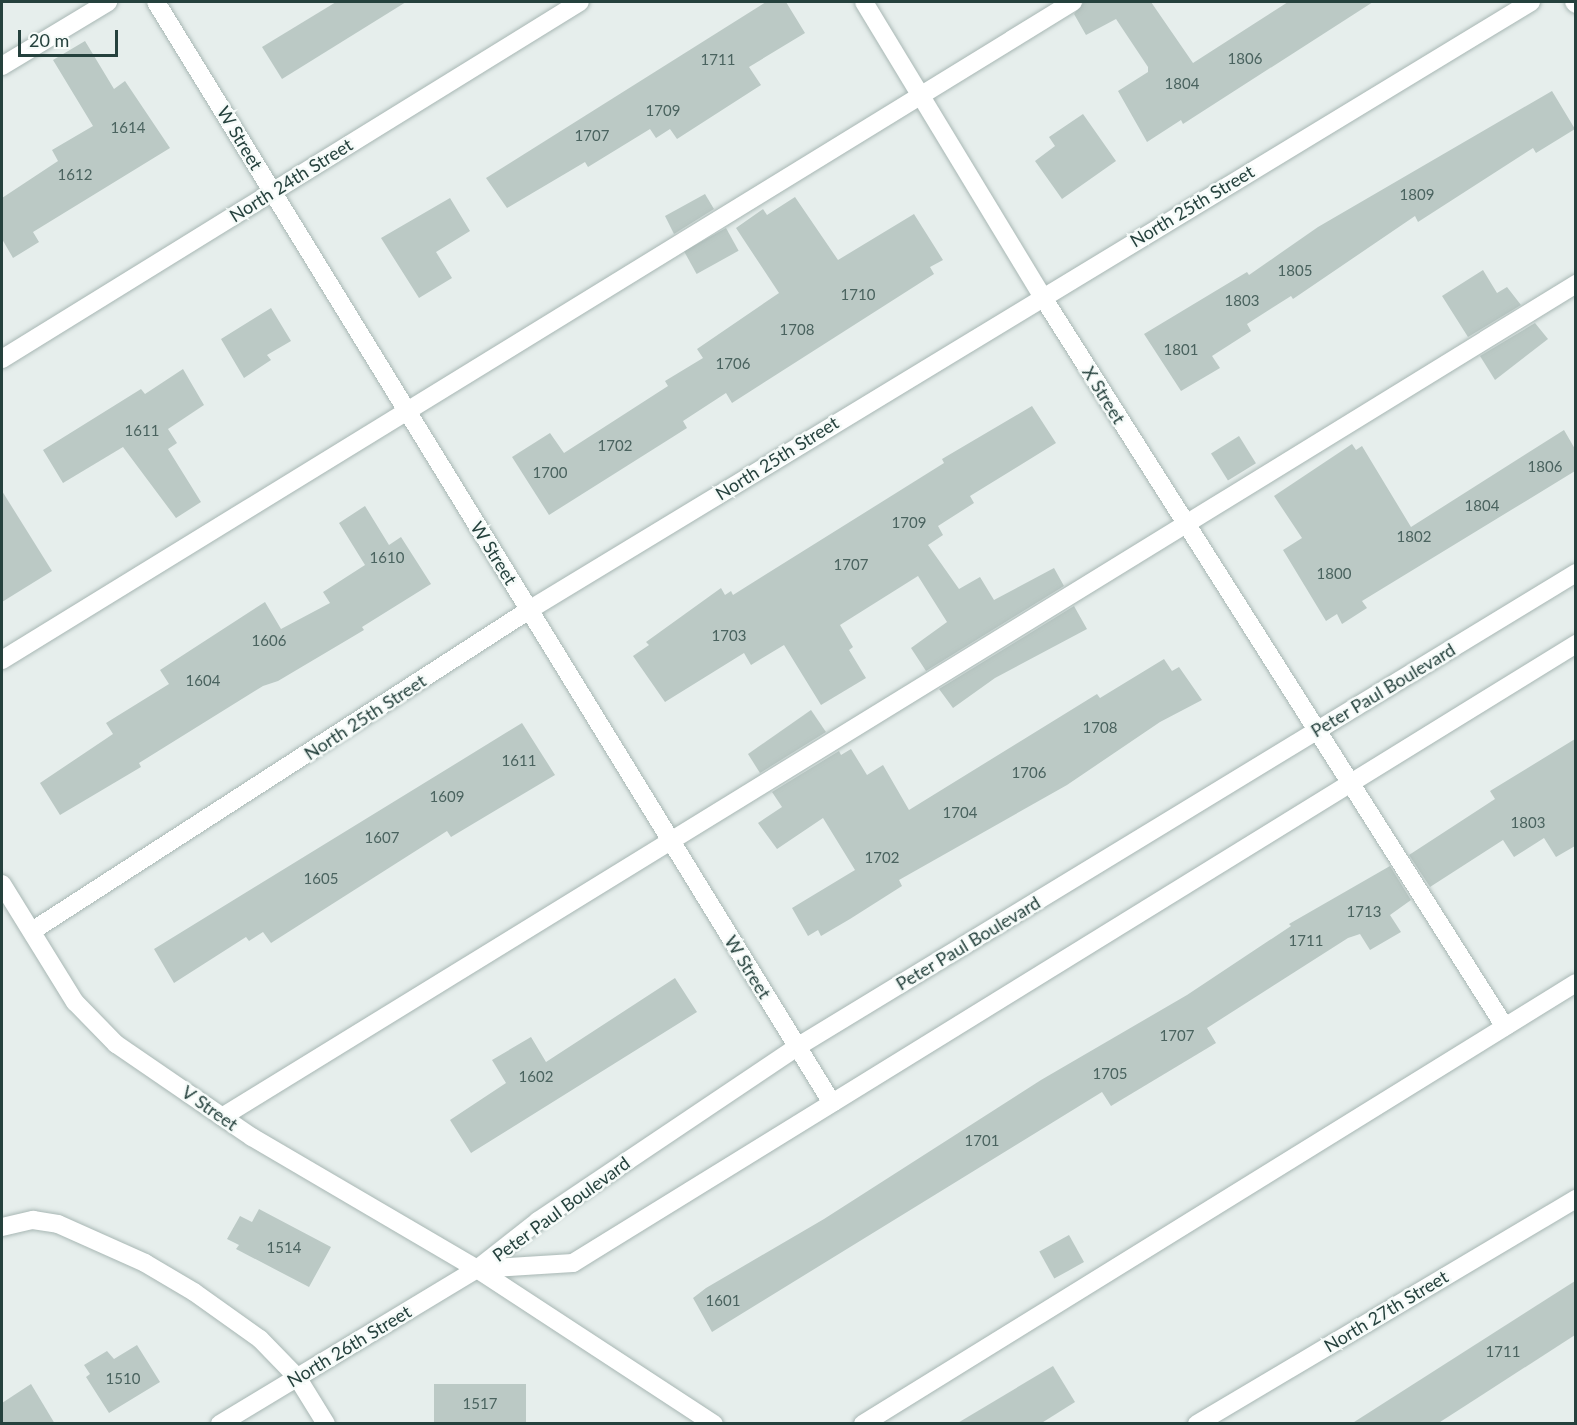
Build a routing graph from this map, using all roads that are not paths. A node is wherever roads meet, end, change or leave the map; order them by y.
1 (108, 2) edge
2 (156, 2) edge
3 (580, 2) edge
4 (864, 2) edge
5 (1073, 2) edge
6 (1531, 2) edge
7 (2, 66) edge
8 (921, 96) junction
9 (272, 192) junction
10 (1575, 284) edge
11 (1042, 296) junction
12 (2, 358) edge
13 (406, 410) junction
14 (1186, 525) junction
15 (1575, 573) edge
16 (530, 610) junction
17 (1575, 644) edge
18 (2, 660) edge
19 (1318, 730) junction
20 (1352, 784) junction
21 (671, 841) junction
22 (2, 884) edge
23 (32, 931) junction
24 (1575, 983) edge
25 (1505, 1027) junction
26 (797, 1047) junction
27 (832, 1104) junction
28 (222, 1117) junction
29 (1575, 1199) edge
30 (2, 1227) edge
31 (477, 1269) junction
32 (297, 1377) junction
33 (220, 1424) edge
34 (326, 1424) edge
35 (714, 1424) edge
36 (863, 1424) edge
37 (1197, 1424) edge

1 - 7 street
2 - 9 street, W Street
3 - 9 street, North 24th Street
4 - 8 street, X Street
5 - 8 street
6 - 11 street, North 25th Street
8 - 11 street, X Street
8 - 13 street
9 - 12 street, North 24th Street
9 - 13 street, W Street
10 - 14 street
11 - 14 street, X Street
11 - 16 street, North 25th Street
13 - 16 street, W Street
13 - 18 street
14 - 19 street, X Street
14 - 21 street
15 - 19 street, Peter Paul Boulevard
16 - 21 street, W Street
16 - 23 street, North 25th Street
17 - 20 street, Peter Paul Boulevard
19 - 20 street, X Street
19 - 26 street, Peter Paul Boulevard
20 - 25 street, X Street
20 - 27 street, Peter Paul Boulevard
21 - 26 street, W Street
21 - 28 street
22 - 23 street, V Street
23 - 28 street, V Street
24 - 25 street
25 - 36 street
26 - 27 street, W Street
26 - 31 street, Peter Paul Boulevard
27 - 31 street, Peter Paul Boulevard
28 - 31 street, V Street
29 - 37 street, North 27th Street
30 - 32 street
31 - 32 street, North 26th Street
31 - 35 street, V Street
32 - 33 street, North 26th Street
32 - 34 street

